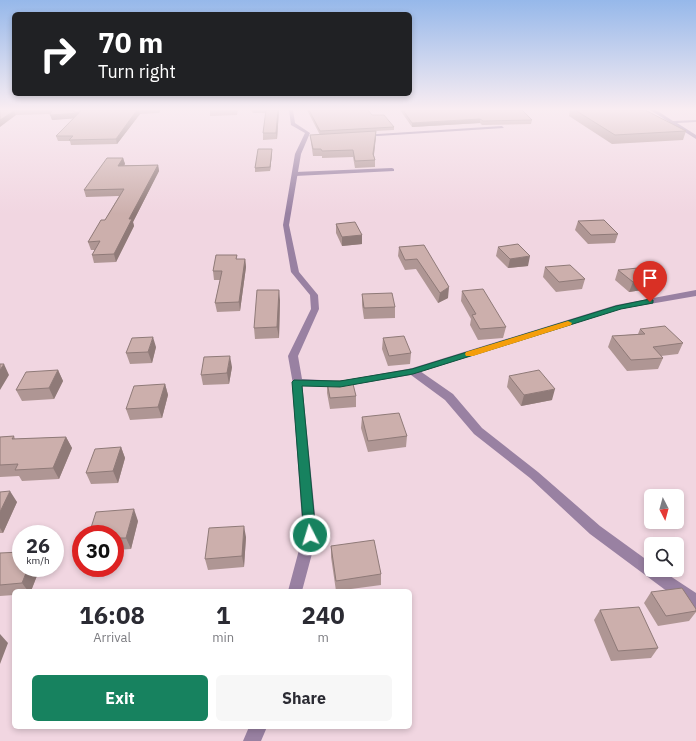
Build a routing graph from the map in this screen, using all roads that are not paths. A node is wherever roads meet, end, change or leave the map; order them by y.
1 (306, 145) edge
2 (392, 170) dead end
3 (295, 174) junction
4 (696, 293) edge
5 (413, 371) junction
6 (297, 382) junction
7 (296, 589) edge
8 (696, 602) edge
9 (257, 729) edge
10 (252, 741) edge

1 - 3 street
2 - 3 street
3 - 6 street
4 - 5 street
5 - 6 street
5 - 8 street
6 - 7 street
9 - 10 street

